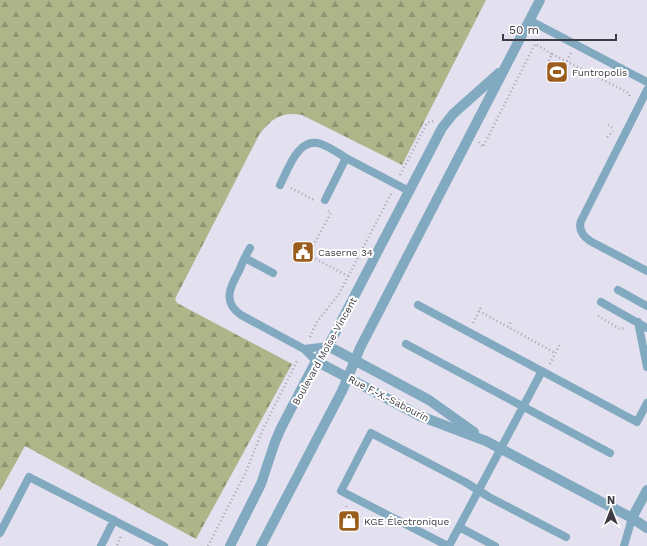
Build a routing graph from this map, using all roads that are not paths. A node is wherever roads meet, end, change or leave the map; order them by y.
1 (540, 0) edge
2 (530, 20) junction
3 (503, 70) junction
4 (647, 82) edge
5 (647, 90) edge
6 (346, 158) junction
7 (280, 185) dead end
8 (409, 191) junction
9 (325, 200) dead end
10 (250, 248) dead end
11 (245, 258) junction
12 (647, 271) edge
13 (273, 273) dead end
14 (618, 290) dead end
15 (601, 302) dead end
16 (418, 305) dead end
17 (647, 306) edge
18 (638, 322) junction
19 (647, 328) edge
20 (406, 344) dead end
21 (328, 346) junction
22 (304, 349) junction
23 (316, 360) junction
24 (355, 360) junction
25 (647, 367) edge
26 (542, 371) junction
27 (348, 377) junction
28 (647, 403) edge
29 (523, 406) junction
30 (486, 441) junction
31 (501, 448) junction
32 (610, 453) dead end
33 (478, 490) junction
34 (647, 490) edge
35 (632, 518) junction
36 (114, 520) junction
37 (459, 527) junction
38 (647, 528) edge
39 (0, 533) edge
40 (566, 537) dead end
41 (101, 546) edge
42 (164, 546) edge
43 (230, 546) edge
44 (261, 546) edge
45 (448, 546) edge
46 (495, 546) edge
47 (624, 546) edge

1 - 2 street, Boulevard Moïse-Vincent
2 - 3 street, Boulevard Moïse-Vincent
2 - 4 lane
3 - 8 street, Boulevard Moïse-Vincent
3 - 24 street, Boulevard Moïse-Vincent
5 - 12 lane
6 - 7 lane
6 - 8 lane
6 - 9 lane
8 - 21 street, Boulevard Moïse-Vincent
10 - 11 lane
11 - 13 lane
11 - 22 lane
14 - 17 lane
15 - 18 lane
16 - 26 lane
18 - 19 lane
18 - 25 lane
20 - 29 lane
21 - 22 lane
21 - 23 street, Boulevard Moïse-Vincent
21 - 24 street, Rue F.-X.-Sabourin
22 - 23 lane
23 - 27 street, Rue F.-X.-Sabourin
23 - 43 street, Boulevard Moïse-Vincent
24 - 27 street, Boulevard Moïse-Vincent
24 - 30 street, Rue F.-X.-Sabourin
26 - 28 lane
26 - 29 lane
27 - 30 street, Rue F.-X.-Sabourin
27 - 44 street, Boulevard Moïse-Vincent
29 - 31 lane
29 - 32 lane
30 - 31 street, Rue F.-X.-Sabourin
31 - 33 lane
31 - 35 street, Rue F.-X.-Sabourin
33 - 37 lane
33 - 40 lane
33 - 45 lane
34 - 35 street
35 - 38 street, Rue F.-X.-Sabourin
35 - 47 lane
36 - 39 lane
36 - 41 lane
36 - 42 lane
37 - 45 lane
37 - 46 lane

